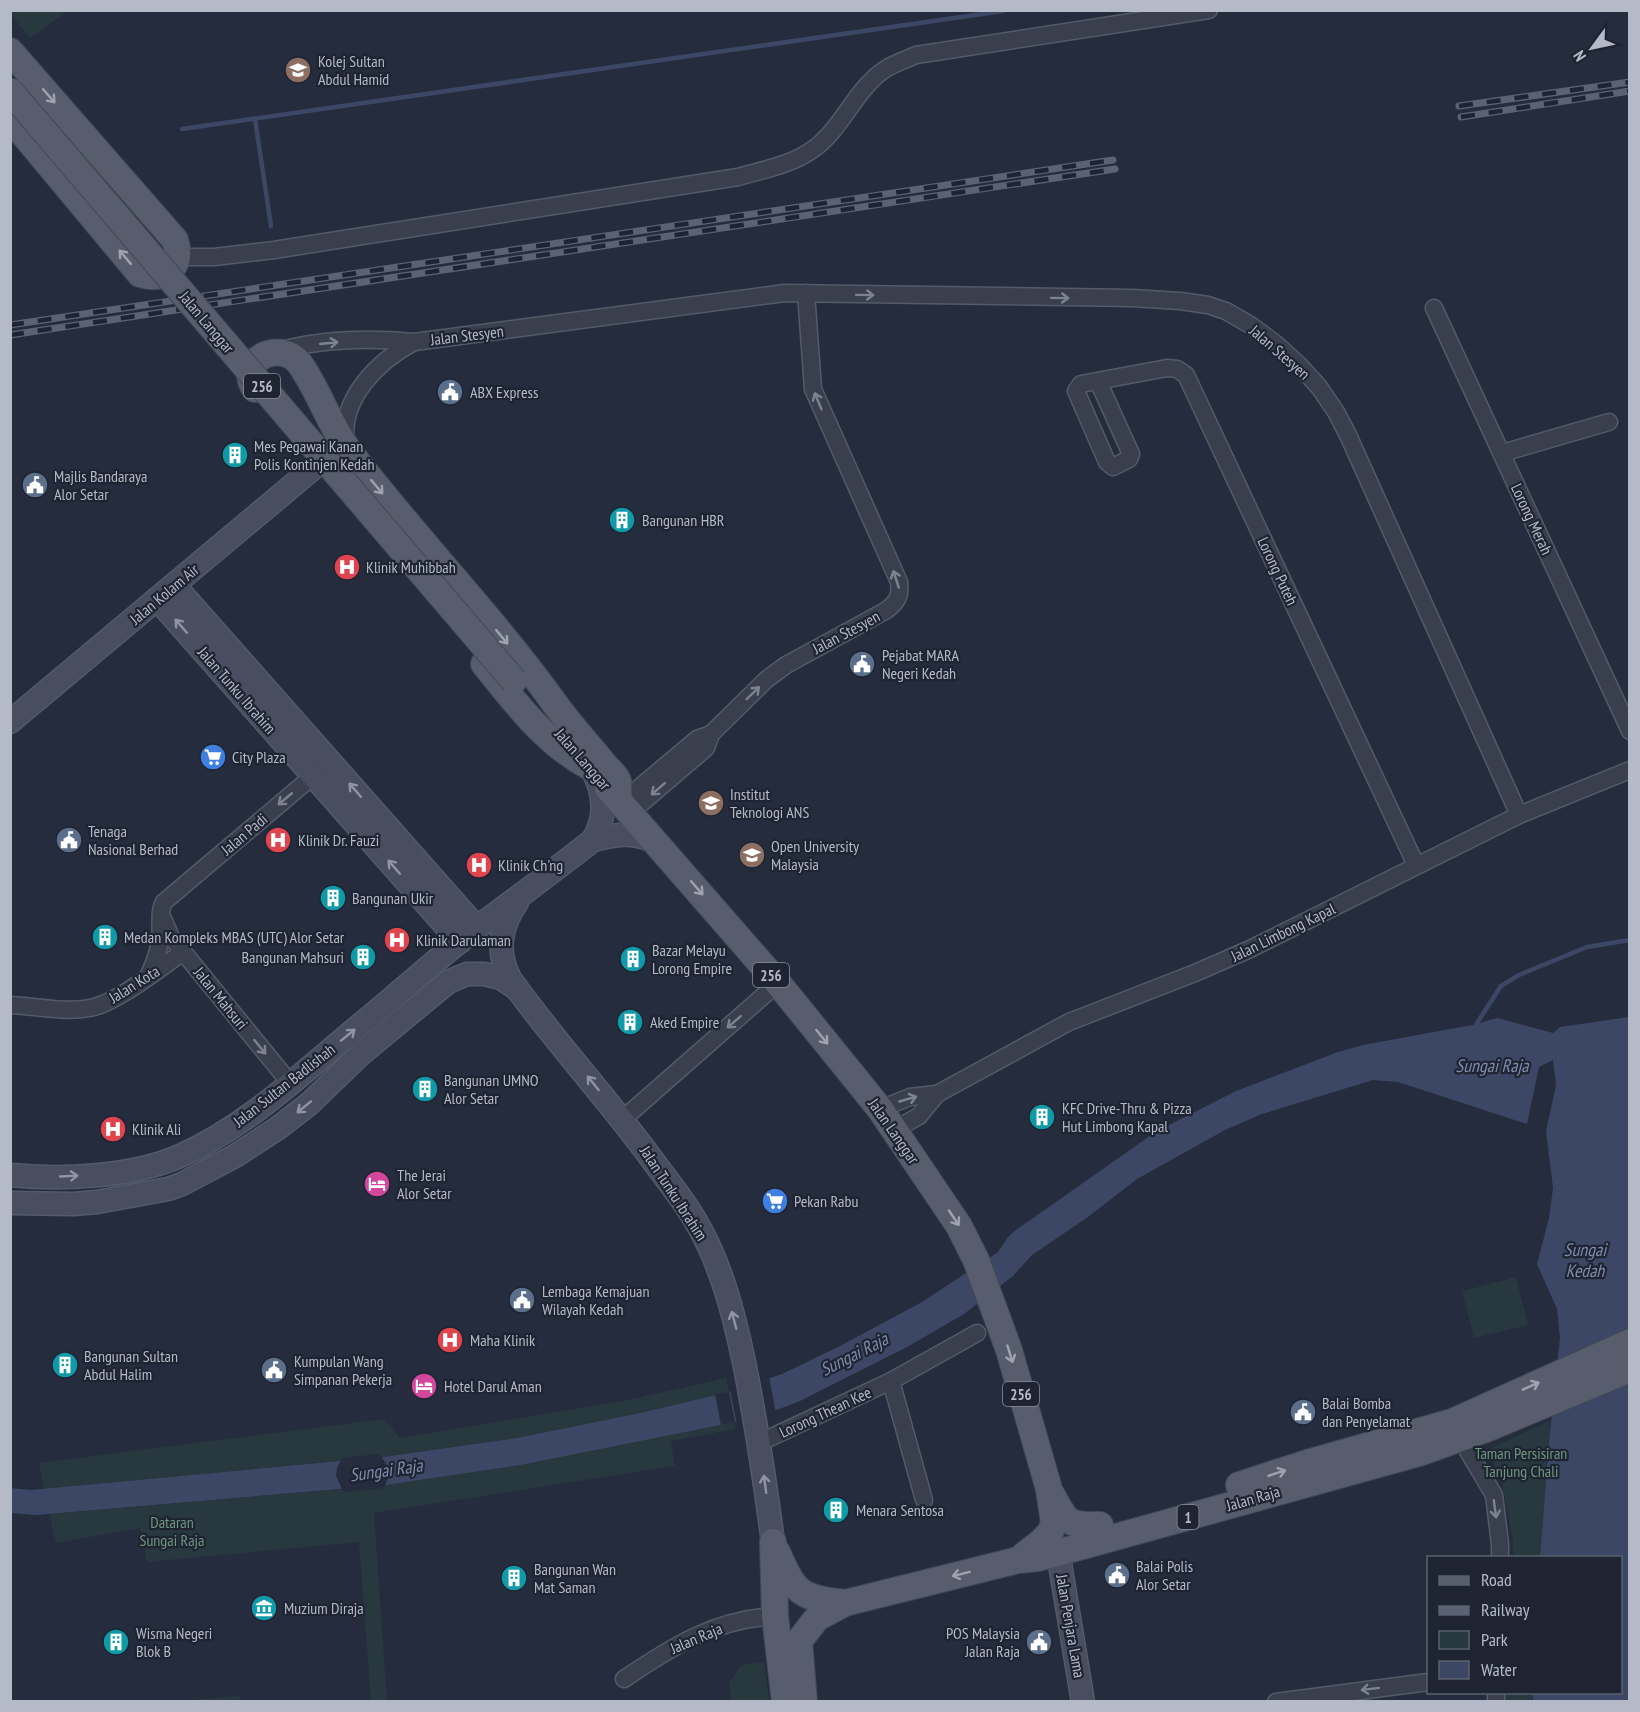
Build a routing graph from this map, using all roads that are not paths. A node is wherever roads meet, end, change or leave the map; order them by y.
1 (1209, 10) edge
2 (10, 51) edge
3 (10, 91) edge
4 (15, 132) edge
5 (178, 257) junction
6 (806, 293) junction
7 (1434, 308) dead end
8 (414, 342) junction
9 (272, 353) junction
10 (1098, 381) junction
11 (1609, 422) dead end
12 (346, 447) junction
13 (1502, 453) junction
14 (317, 465) junction
15 (166, 592) junction
16 (10, 722) edge
17 (1629, 731) edge
18 (321, 768) junction
19 (590, 768) junction
20 (1629, 770) edge
21 (623, 805) junction
22 (1520, 815) junction
23 (594, 840) junction
24 (658, 844) junction
25 (1416, 865) junction
26 (519, 898) junction
27 (161, 909) junction
28 (469, 935) junction
29 (183, 952) junction
30 (149, 975) junction
31 (778, 983) junction
32 (516, 988) junction
33 (10, 1005) edge
34 (290, 1083) junction
35 (937, 1094) junction
36 (623, 1119) junction
37 (887, 1120) junction
38 (10, 1175) edge
39 (10, 1203) edge
40 (977, 1333) dead end
41 (1629, 1342) edge
42 (1629, 1369) edge
43 (891, 1381) junction
44 (1481, 1420) junction
45 (1456, 1430) junction
46 (758, 1432) junction
47 (1049, 1489) junction
48 (924, 1500) dead end
49 (1100, 1525) junction
50 (773, 1542) junction
51 (1056, 1542) junction
52 (1500, 1556) edge
53 (845, 1603) junction
54 (776, 1616) junction
55 (624, 1679) dead end
56 (1427, 1682) edge
57 (785, 1701) edge
58 (804, 1701) edge
59 (1083, 1701) edge
60 (1276, 1701) edge

1 - 5 street
2 -> 5 main road
3 - 19 main road, Jalan Langgar / 256, bridge
5 -> 4 main road
6 - 8 street, Jalan Stesyen
21 -> 6 street, Jalan Stesyen
6 -> 22 street, Jalan Stesyen
7 - 13 street, Lorong Merah
9 -> 8 street
8 - 12 street
9 - 12 main road
9 - 14 main road
10 - 10 street, Lorong Puteh
10 - 25 street, Lorong Puteh
11 - 13 street
12 -> 21 main road
13 - 17 street, Lorong Merah
14 - 15 main road, Jalan Kolam Air
14 - 19 main road
15 - 16 main road, Jalan Kolam Air
18 -> 15 main road, Jalan Tunku Ibrahim
18 -> 27 street, Jalan Padi
28 -> 18 main road, Jalan Tunku Ibrahim
19 - 21 main road, Jalan Langgar / 256
19 - 23 main road
20 - 22 street, Jalan Limbong Kapal
21 - 24 main road, Jalan Langgar / 256
22 - 25 street, Jalan Limbong Kapal
23 - 24 main road
23 - 26 main road, Jalan Sultan Badlishah
24 -> 31 main road, Jalan Langgar / 256
25 - 35 street, Jalan Limbong Kapal
26 - 28 main road, Jalan Sultan Badlishah
26 - 32 main road
27 - 29 street, Jalan Mahsuri
27 - 30 street
34 -> 28 main road, Jalan Sultan Badlishah
29 - 30 street, Jalan Kota
29 -> 34 street, Jalan Mahsuri
30 - 33 street, Jalan Kota
31 -> 36 street
31 -> 37 main road, Jalan Langgar / 256
36 -> 32 main road, Jalan Tunku Ibrahim
32 -> 39 main road, Jalan Sultan Badlishah
38 -> 34 main road, Jalan Sultan Badlishah
37 -> 35 street, Jalan Limbong Kapal
35 - 37 street, Jalan Limbong Kapal
46 -> 36 main road, Jalan Tunku Ibrahim
37 -> 47 main road, Jalan Langgar / 256
40 - 43 street, Lorong Thean Kee
44 -> 41 main road, 1
42 - 44 main road, 1
43 - 46 street, Lorong Thean Kee
43 - 48 street, Lorong Thean Kee
44 - 45 main road, Jalan Raja / 1
49 -> 45 main road, Jalan Raja / 1
45 - 51 main road, Jalan Raja / 1
45 -> 52 street
50 -> 46 main road, Jalan Tunku Ibrahim
47 - 49 main road, Jalan Langgar / 256
47 - 51 main road, Jalan Langgar / 256
49 - 51 main road, 1
50 - 53 main road
50 - 54 main road
51 -> 53 main road, Jalan Raja / 1
51 - 59 main road, Jalan Penjara Lama
53 - 58 main road, 1
54 - 55 street, Jalan Raja
54 - 57 main road
56 -> 60 street

